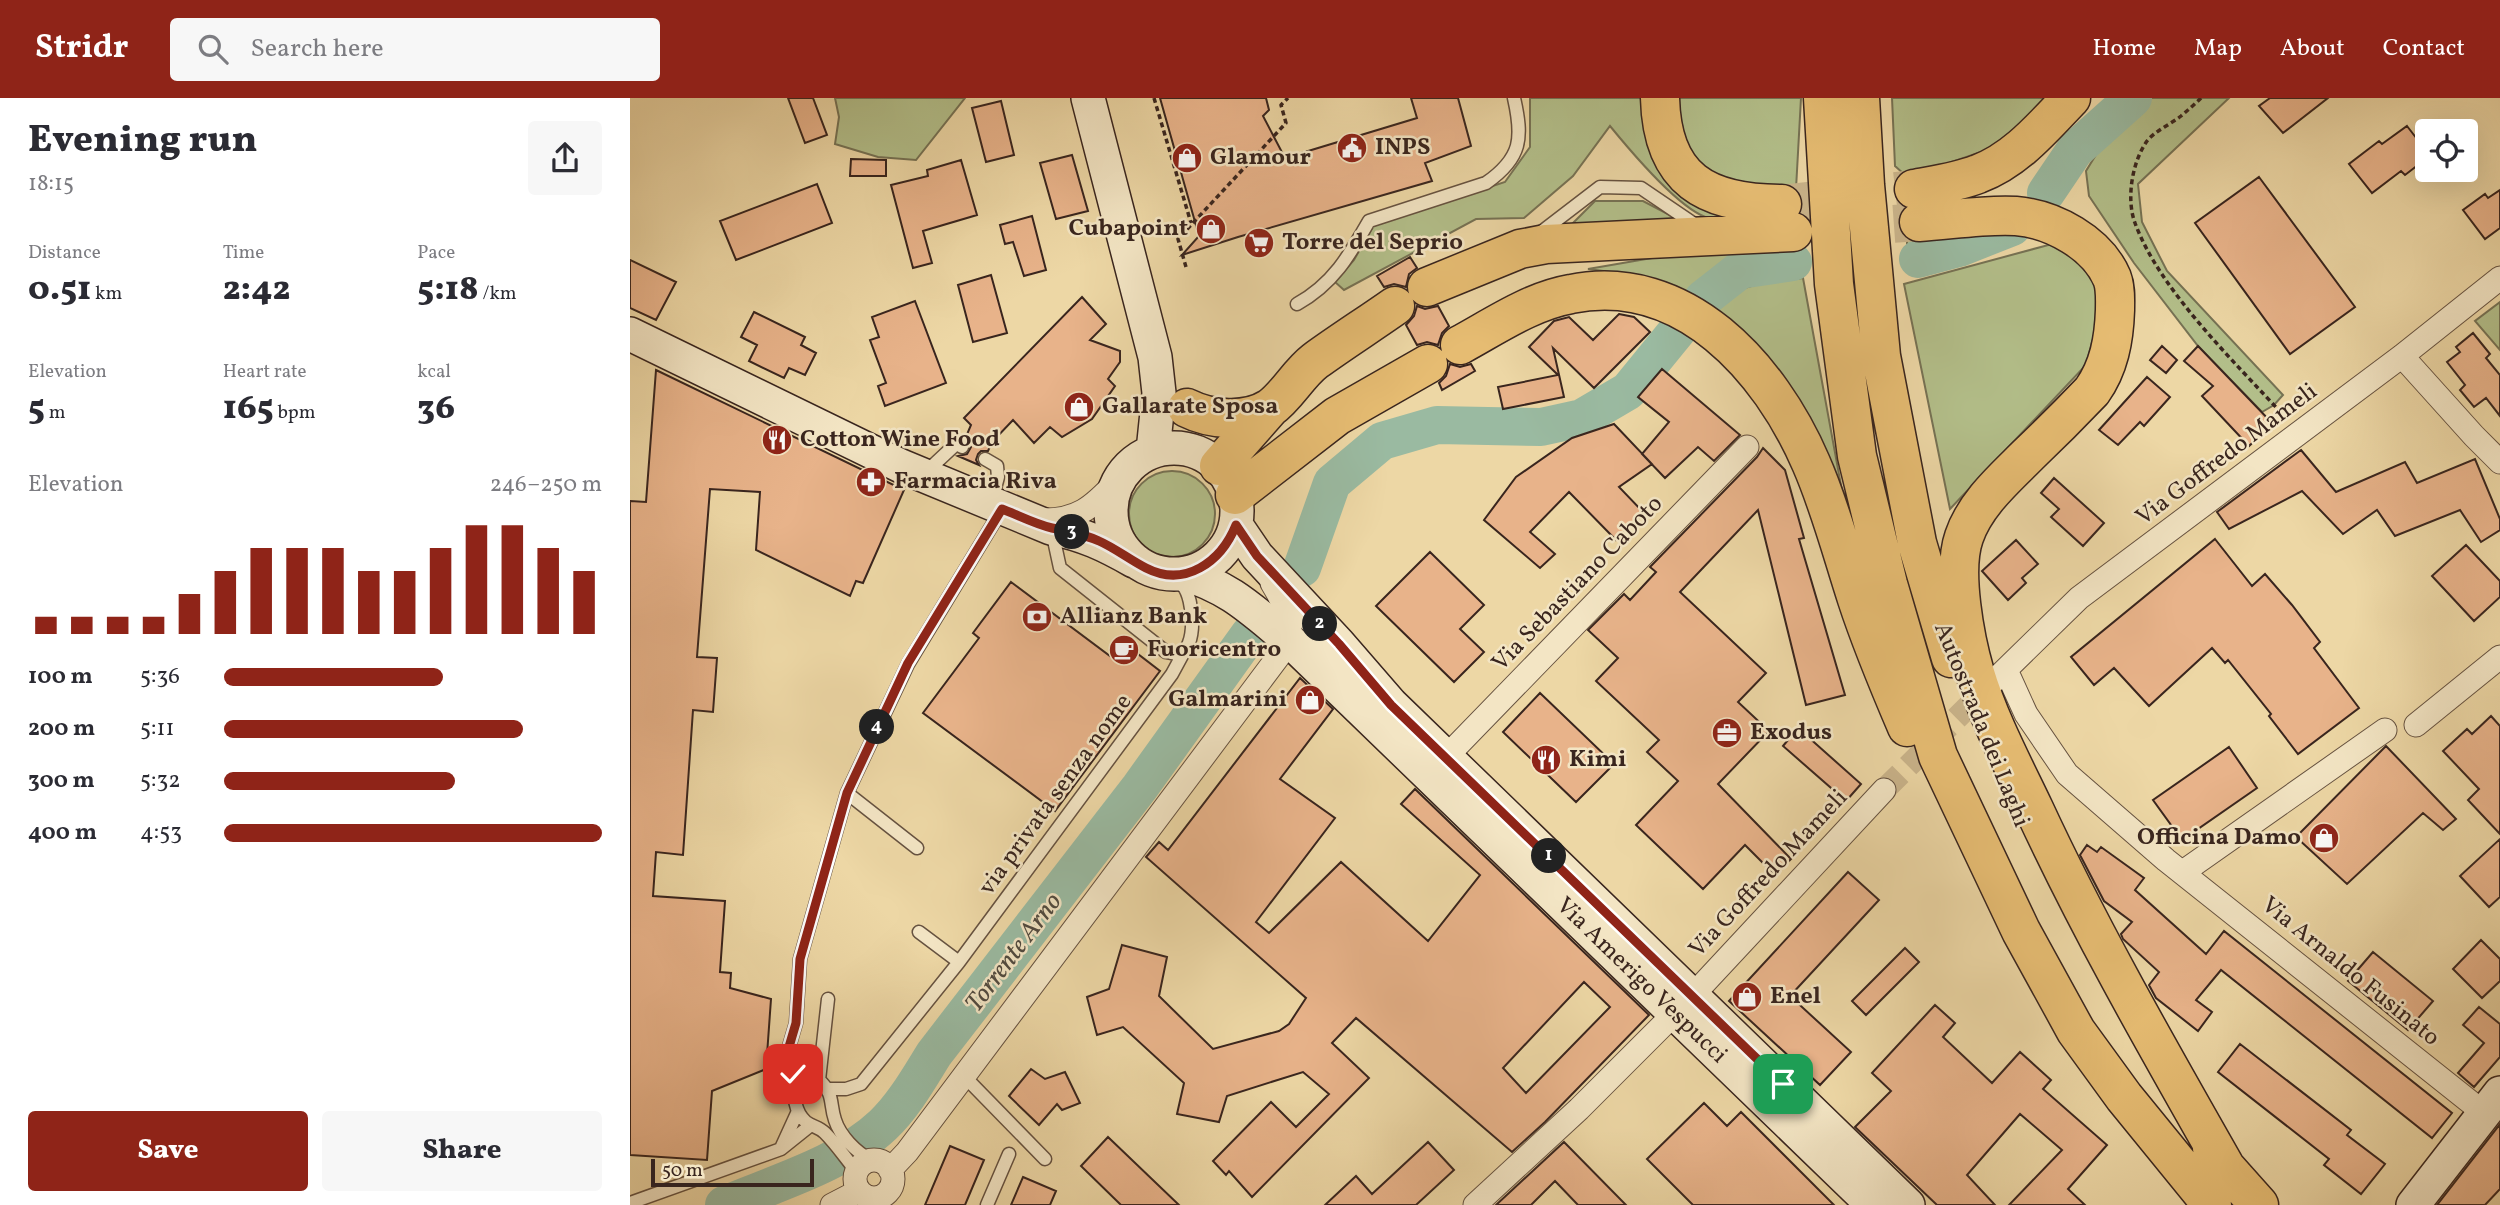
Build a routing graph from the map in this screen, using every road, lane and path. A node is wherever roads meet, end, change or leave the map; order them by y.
1 (1088, 98) edge
2 (1154, 98) edge
3 (1514, 98) edge
4 (1660, 98) edge
5 (1823, 98) edge
6 (1860, 98) edge
7 (2071, 98) edge
8 (2201, 98) edge
9 (1287, 99) edge
10 (1191, 223) junction
11 (1712, 235) junction
12 (1520, 249) junction
13 (1186, 267) dead end
14 (2500, 278) edge
15 (1427, 287) dead end
16 (1297, 304) dead end
17 (1395, 306) dead end
18 (630, 334) edge
19 (1460, 345) dead end
20 (2402, 356) junction
21 (1155, 357) junction
22 (1428, 364) dead end
23 (1187, 408) junction
24 (1270, 408) junction
25 (2299, 433) junction
26 (962, 447) dead end
27 (1747, 447) dead end
28 (1153, 451) junction
29 (985, 459) dead end
30 (2500, 462) edge
31 (923, 475) junction
32 (1116, 482) junction
33 (1230, 495) junction
34 (1018, 515) junction
35 (1257, 556) junction
36 (1161, 569) junction
37 (1290, 641) junction
38 (1185, 650) junction
39 (2500, 657) edge
40 (1999, 676) joint
41 (2416, 725) dead end
42 (2385, 730) dead end
43 (1446, 757) junction
44 (1884, 790) tunnel mouth
45 (847, 793) junction
46 (917, 848) dead end
47 (2183, 872) junction
48 (2021, 931) junction
49 (919, 932) dead end
50 (959, 962) junction
51 (828, 999) dead end
52 (1684, 1004) junction
53 (964, 1076) junction
54 (803, 1083) junction
55 (824, 1085) junction
56 (2492, 1103) edge
57 (798, 1111) junction
58 (811, 1125) junction
59 (837, 1137) junction
60 (781, 1149) junction
61 (1009, 1154) dead end
62 (1045, 1159) dead end
63 (2226, 1168) junction
64 (865, 1169) junction
65 (630, 1203) edge
66 (832, 1205) edge
67 (987, 1205) edge
68 (1475, 1205) edge
69 (1873, 1205) edge
70 (1908, 1205) edge
71 (2212, 1205) edge
72 (2259, 1205) edge
73 (2413, 1205) edge

1 - 21 main road
2 - 10 path
3 - 16 lane
4 - 11 highway
5 - 48 highway, Autostrada dei Laghi
6 - 63 highway, Autostrada dei Laghi
7 - 63 highway
8 - 25 path
9 - 10 path
10 - 13 path
11 - 12 highway
11 - 12 lane
12 - 15 highway
14 - 20 street, Via Goffredo Mameli
17 - 24 highway
18 - 31 main road, Via Amerigo Vespucci
19 - 48 highway
20 - 25 street, Via Goffredo Mameli
20 - 30 street
21 - 23 main road, Via Amerigo Vespucci
21 - 28 main road
22 - 33 highway
23 - 24 highway
23 - 33 main road, Via Amerigo Vespucci
24 - 33 highway
25 - 40 street, Via Goffredo Mameli
26 - 31 lane
27 - 43 street, Via Sebastiano Caboto
28 - 32 main road
28 - 33 main road
29 - 34 lane
31 - 34 main road, Via Amerigo Vespucci
32 - 34 street
32 - 36 main road
33 - 35 main road, Via Amerigo Vespucci
33 - 36 main road
34 - 36 main road, Via Amerigo Vespucci
34 - 38 lane
34 - 45 lane
35 - 37 street
35 - 43 main road, Via Amerigo Vespucci
36 - 37 main road, Via Amerigo Vespucci
36 - 38 lane, via privata senza nome
37 - 52 main road, Via Amerigo Vespucci
37 - 53 street
38 - 50 lane, via privata senza nome
39 - 41 street
40 - 47 street, Via Arnaldo Fusinato
42 - 47 street
43 - 52 main road, Via Amerigo Vespucci
44 - 52 street, Via Goffredo Mameli
45 - 46 lane
45 - 54 lane
47 - 56 street, Via Arnaldo Fusinato
48 - 71 highway, Autostrada dei Laghi
49 - 50 lane
50 - 55 lane, via privata senza nome
51 - 55 lane
52 - 68 street, Via Goffredo Mameli
52 - 69 main road, Via Amerigo Vespucci
52 - 70 main road, Via Amerigo Vespucci
53 - 62 lane
53 - 64 street
54 - 55 lane, via privata senza nome
54 - 57 lane
55 - 59 lane
56 - 73 main road
57 - 58 lane
57 - 60 lane
58 - 59 lane
58 - 60 lane
59 - 64 lane
60 - 65 lane
61 - 67 lane
63 - 72 highway, Autostrada dei Laghi
64 - 66 street

